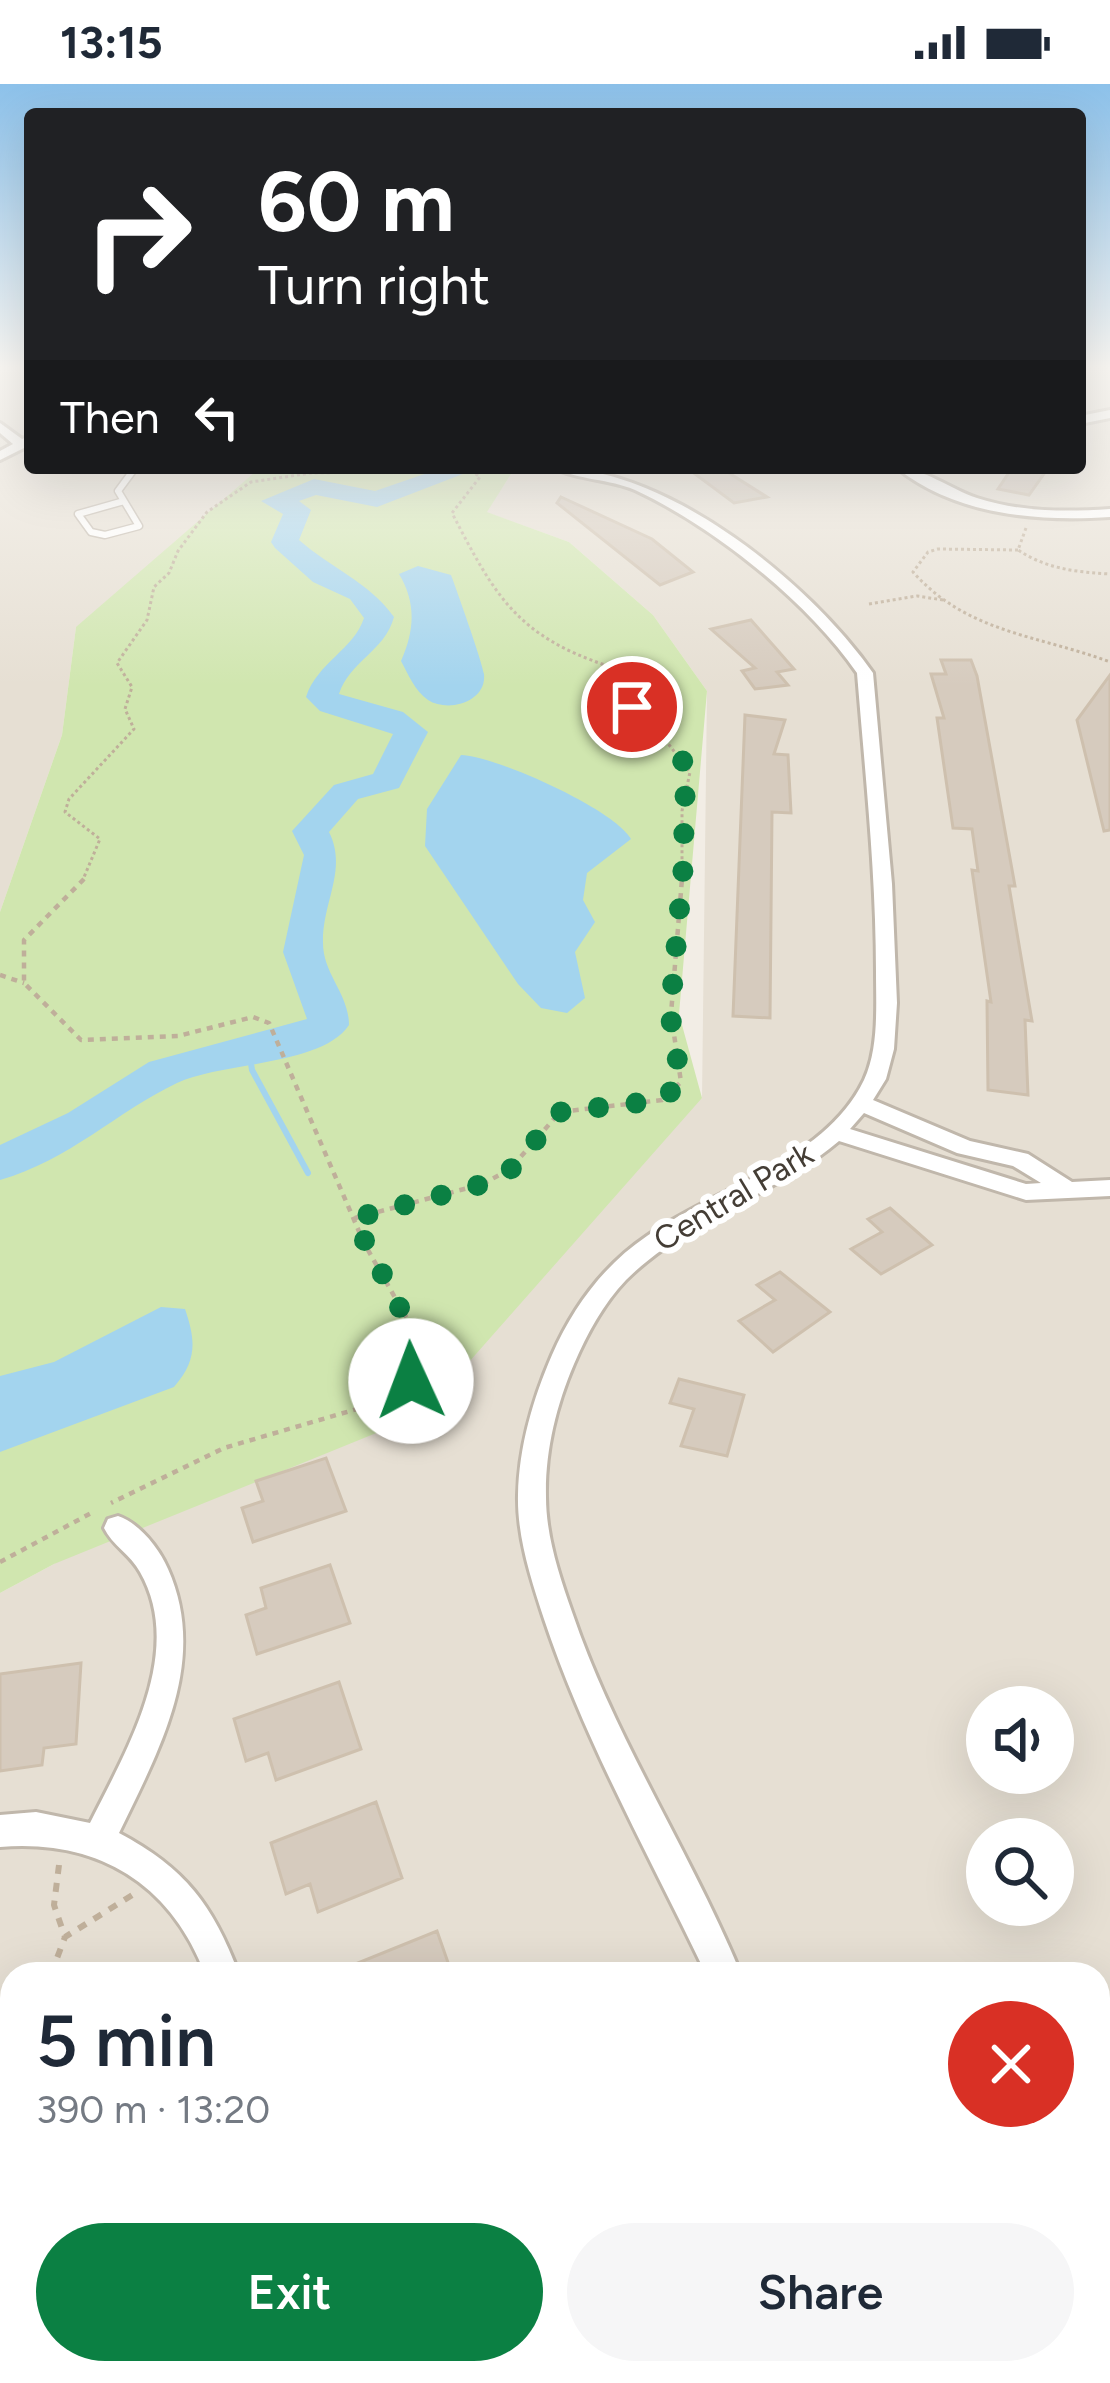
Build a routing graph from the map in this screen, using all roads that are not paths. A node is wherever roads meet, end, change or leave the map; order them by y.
1 (131, 474) edge
2 (601, 474) edge
3 (915, 474) edge
4 (124, 501) junction
5 (1110, 513) edge
6 (858, 1102) junction
7 (835, 1132) junction
8 (1063, 1186) junction
9 (1110, 1188) edge
10 (118, 1528) dead end
11 (0, 1831) edge
12 (87, 1837) junction
13 (216, 1962) edge
14 (718, 1962) edge

1 - 4 lane
2 - 6 street, Central Park
3 - 5 street
4 - 4 lane
6 - 7 street, Central Park
6 - 8 street
7 - 8 street
7 - 14 street, Central Park
8 - 9 street
10 - 12 street
11 - 12 street
12 - 13 street

